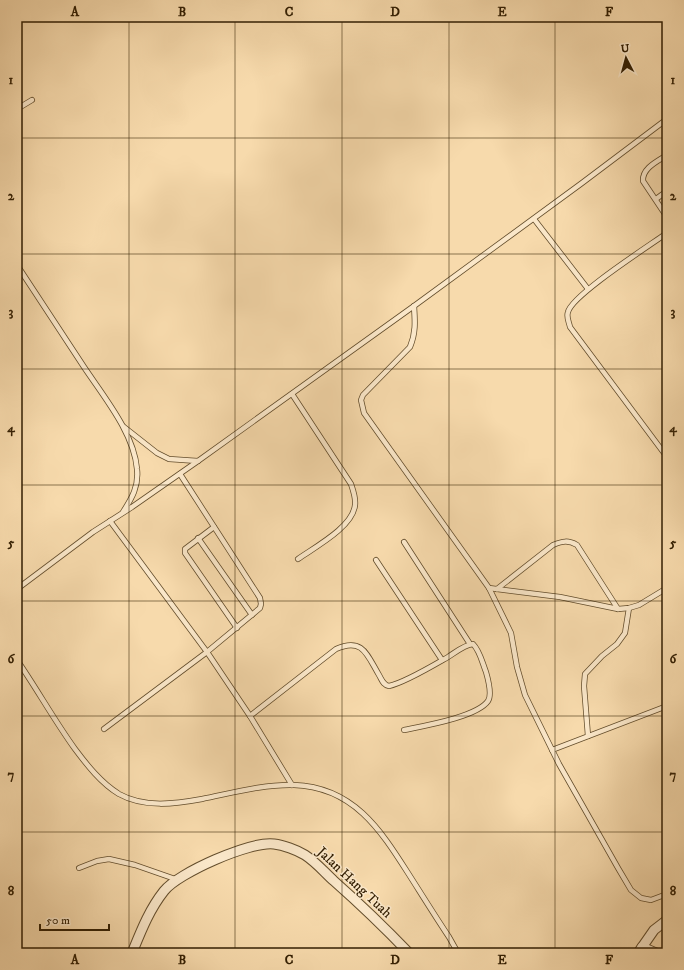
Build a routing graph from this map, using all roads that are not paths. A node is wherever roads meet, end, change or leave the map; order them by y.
1 (32, 100) dead end
2 (17, 109) edge
3 (667, 119) edge
4 (667, 155) edge
5 (667, 191) edge
6 (656, 199) junction
7 (667, 217) edge
8 (534, 219) junction
9 (667, 234) edge
10 (17, 265) edge
11 (588, 289) junction
12 (414, 306) junction
13 (292, 394) junction
14 (123, 426) junction
15 (667, 457) edge
16 (198, 461) junction
17 (180, 474) junction
18 (122, 513) junction
19 (110, 521) junction
20 (214, 527) junction
21 (198, 538) junction
22 (404, 542) dead end
23 (298, 559) dead end
24 (376, 560) dead end
25 (17, 588) edge
26 (489, 588) junction
27 (667, 588) edge
28 (497, 589) junction
29 (630, 608) junction
30 (618, 609) junction
31 (252, 615) junction
32 (237, 628) junction
33 (470, 644) junction
34 (207, 652) junction
35 (17, 660) edge
36 (442, 660) junction
37 (667, 706) edge
38 (250, 716) junction
39 (104, 729) dead end
40 (404, 730) dead end
41 (588, 736) junction
42 (552, 750) junction
43 (292, 785) junction
44 (79, 868) dead end
45 (178, 880) junction
46 (667, 894) edge
47 (667, 920) edge
48 (640, 950) edge
49 (132, 953) edge
50 (409, 953) edge
51 (458, 953) edge
52 (656, 953) edge

1 - 2 lane
3 - 8 lane
4 - 6 lane
5 - 6 lane
6 - 7 lane
8 - 11 lane
8 - 12 lane
9 - 11 lane
10 - 14 lane
11 - 15 lane
12 - 13 lane
12 - 26 lane
13 - 16 lane
13 - 23 lane
14 - 16 lane
14 - 18 lane
16 - 17 lane
17 - 18 lane
17 - 20 lane
18 - 19 lane
19 - 25 lane
19 - 34 lane
20 - 21 lane
20 - 31 lane
21 - 31 lane
21 - 32 lane
22 - 33 lane
24 - 36 lane
26 - 28 lane
26 - 42 lane
27 - 29 lane
28 - 30 lane
28 - 30 lane
29 - 30 lane
29 - 41 lane
31 - 32 lane
32 - 34 lane
33 - 36 lane
33 - 40 lane
34 - 38 lane
34 - 39 lane
35 - 43 lane
36 - 38 lane
37 - 41 lane
38 - 43 lane
41 - 42 lane
42 - 46 lane
43 - 51 lane
44 - 45 lane
45 - 49 street, Jalan Hang Tuah
45 - 50 street, Jalan Hang Tuah
47 - 48 street
48 - 52 street

